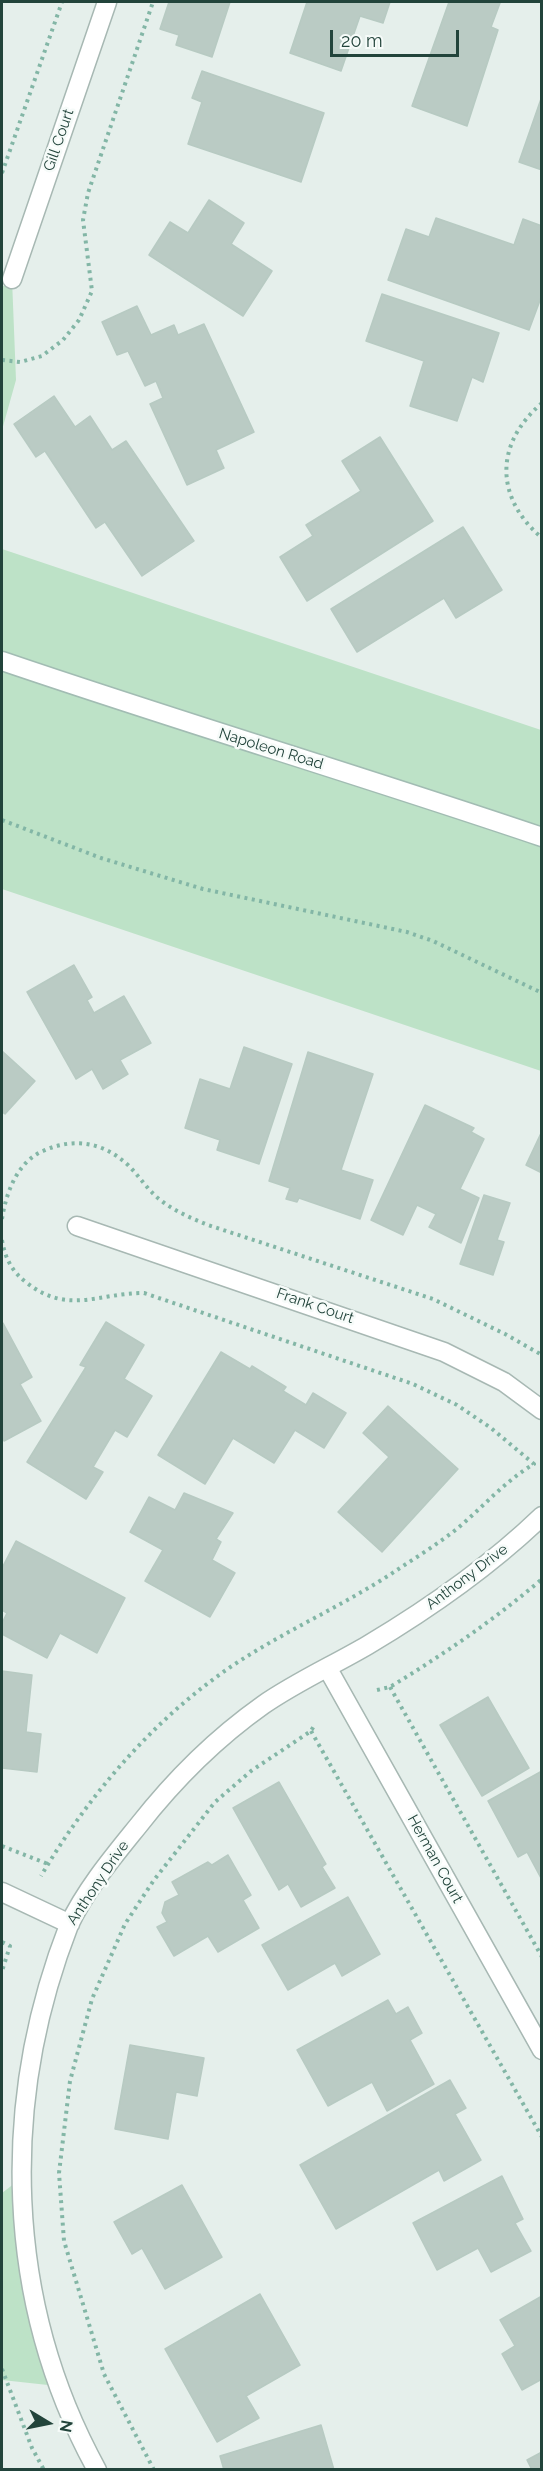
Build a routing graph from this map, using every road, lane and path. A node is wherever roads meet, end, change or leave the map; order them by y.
1 (62, 2) edge
2 (107, 2) edge
3 (153, 2) edge
4 (2, 173) edge
5 (12, 279) dead end
6 (2, 360) edge
7 (542, 403) edge
8 (542, 538) edge
9 (2, 661) edge
10 (2, 819) edge
11 (542, 837) edge
12 (542, 993) edge
13 (2, 1219) edge
14 (77, 1226) dead end
15 (2, 1240) edge
16 (542, 1355) edge
17 (542, 1410) edge
18 (542, 1516) edge
19 (542, 1579) edge
20 (327, 1668) junction
21 (390, 1687) junction
22 (377, 1690) dead end
23 (315, 1724) dead end
24 (311, 1731) junction
25 (2, 1846) edge
26 (48, 1864) junction
27 (38, 1882) dead end
28 (2, 1892) edge
29 (70, 1924) junction
30 (2, 1942) edge
31 (542, 1957) edge
32 (2, 1971) edge
33 (542, 2050) edge
34 (542, 2137) edge
35 (2, 2369) edge
36 (45, 2469) edge
37 (97, 2469) edge
38 (154, 2469) edge

1 - 4 path
2 - 5 street, Gill Court
3 - 6 path
7 - 8 path
9 - 11 street, Napoleon Road
10 - 12 path
13 - 16 path
14 - 17 street, Frank Court
15 - 26 path
18 - 20 street, Anthony Drive
19 - 21 path
20 - 29 street, Anthony Drive
20 - 33 street, Herman Court
21 - 22 path
21 - 31 path
23 - 24 path
24 - 34 path
24 - 38 path
25 - 26 path
26 - 27 path
28 - 29 street
29 - 37 street, Anthony Drive
30 - 32 path
35 - 36 path

